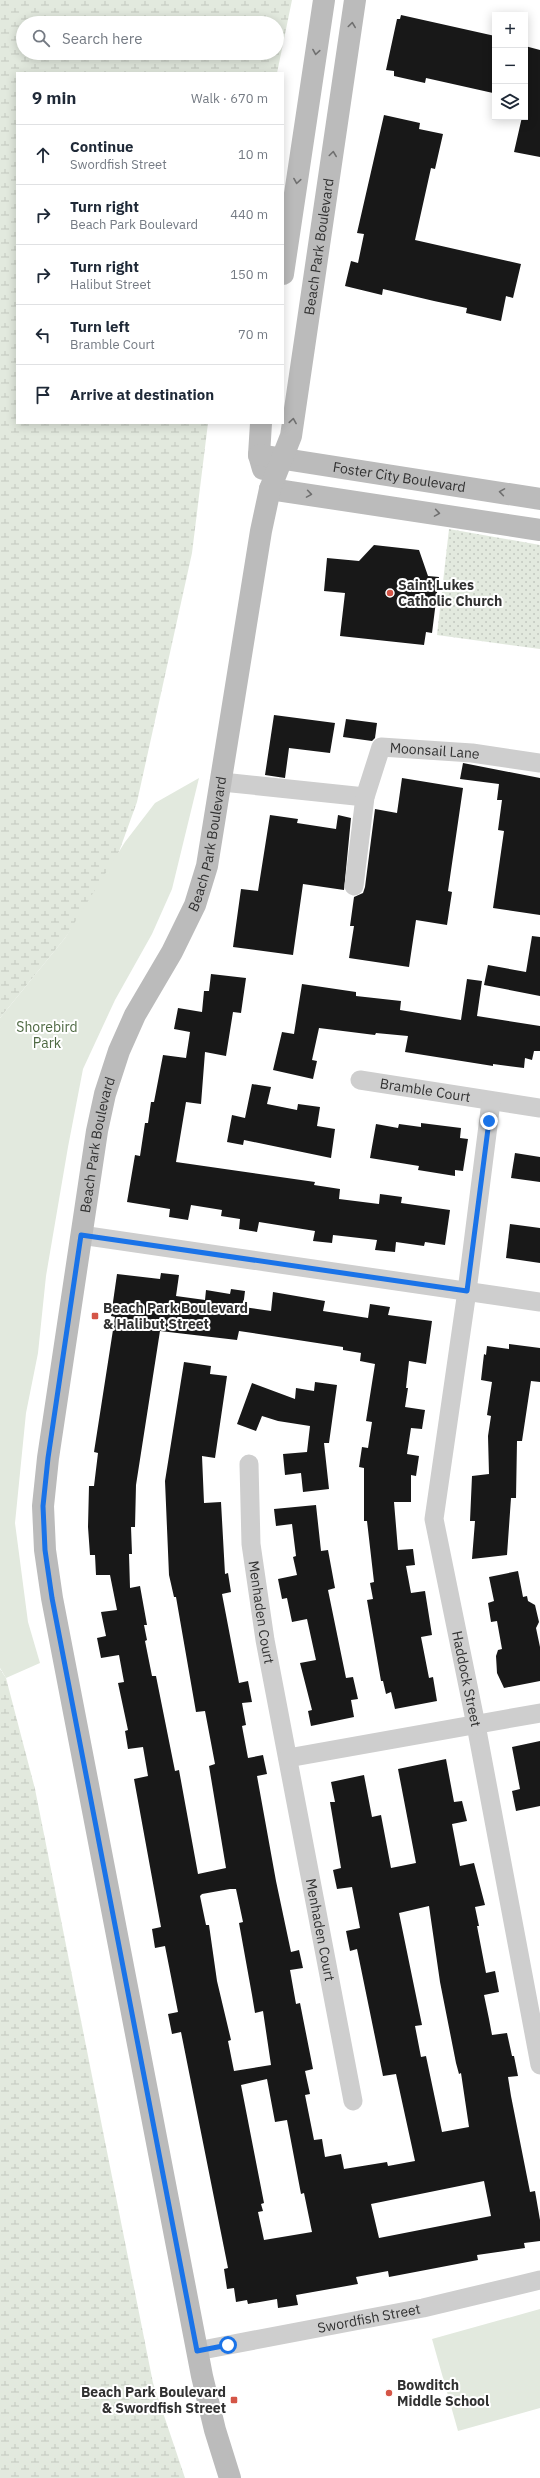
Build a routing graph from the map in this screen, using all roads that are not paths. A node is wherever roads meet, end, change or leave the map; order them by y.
1 (324, 0) edge
2 (355, 0) edge
3 (284, 267) edge
4 (261, 424) edge
5 (259, 455) junction
6 (284, 458) junction
7 (270, 489) junction
8 (540, 499) edge
9 (540, 530) edge
10 (540, 763) edge
11 (222, 782) junction
12 (365, 797) junction
13 (354, 886) dead end
14 (360, 1080) dead end
15 (491, 1102) junction
16 (540, 1108) edge
17 (81, 1235) junction
18 (467, 1291) junction
19 (540, 1302) edge
20 (249, 1464) dead end
21 (540, 1713) edge
22 (476, 1725) junction
23 (288, 1758) junction
24 (540, 2065) edge
25 (353, 2101) dead end
26 (540, 2280) edge
27 (197, 2351) junction
28 (230, 2478) edge

1 -> 3 main road
6 -> 2 main road, Beach Park Boulevard
4 - 5 main road, Beach Park Boulevard
5 - 6 main road, Foster City Boulevard
5 - 7 main road, Beach Park Boulevard
6 - 7 main road, Beach Park Boulevard
8 -> 6 main road, Foster City Boulevard
7 -> 9 main road
7 - 11 main road, Beach Park Boulevard
10 - 12 street, Moonsail Lane
11 - 12 street
11 - 17 main road, Beach Park Boulevard
12 - 13 street, Moonsail Lane
14 - 15 street, Bramble Court
15 - 16 street, Bramble Court
15 - 18 street
17 - 18 street
17 - 27 main road, Beach Park Boulevard
18 - 19 street
18 - 22 street, Haddock Street
20 - 23 street, Menhaden Court
21 - 22 street
22 - 23 street
22 - 24 street, Haddock Street
23 - 25 street, Menhaden Court
26 - 27 street, Swordfish Street
27 - 28 main road, Beach Park Boulevard

